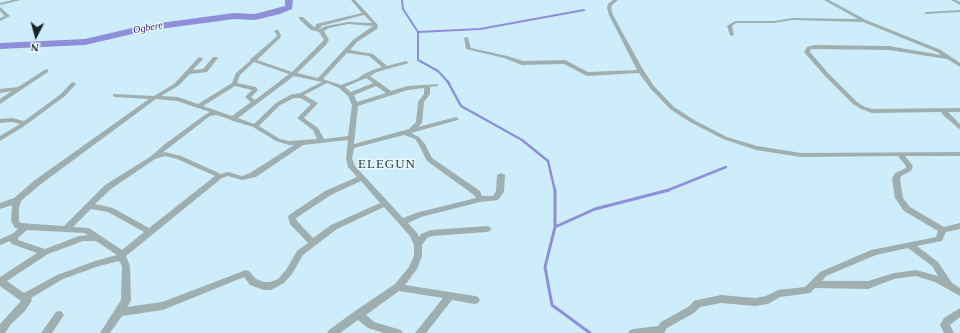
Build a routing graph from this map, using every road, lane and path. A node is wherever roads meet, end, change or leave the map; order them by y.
1 (19, 0) edge
2 (353, 0) edge
3 (616, 0) edge
4 (826, 0) edge
5 (953, 0) edge
6 (0, 4) edge
7 (960, 4) edge
8 (0, 8) edge
9 (960, 12) edge
10 (366, 13) junction
11 (926, 13) dead end
12 (343, 14) dead end
13 (301, 18) dead end
14 (347, 18) junction
15 (0, 20) edge
16 (864, 21) junction
17 (376, 25) junction
18 (312, 29) junction
19 (276, 31) dead end
20 (320, 31) junction
21 (732, 35) dead end
22 (466, 38) dead end
23 (347, 51) junction
24 (215, 58) dead end
25 (952, 58) junction
26 (200, 59) dead end
27 (252, 60) junction
28 (406, 62) dead end
29 (960, 64) edge
30 (386, 68) junction
31 (46, 71) dead end
32 (641, 71) junction
33 (190, 72) junction
34 (293, 74) junction
35 (366, 75) junction
36 (319, 80) junction
37 (327, 81) junction
38 (73, 84) dead end
39 (234, 84) junction
40 (376, 84) junction
41 (436, 85) dead end
42 (341, 87) junction
43 (427, 87) junction
44 (19, 89) junction
45 (0, 91) edge
46 (390, 93) junction
47 (350, 94) junction
48 (115, 95) dead end
49 (299, 96) junction
50 (156, 97) junction
51 (0, 102) edge
52 (254, 102) junction
53 (355, 105) junction
54 (199, 106) junction
55 (944, 110) junction
56 (960, 110) edge
57 (210, 112) junction
58 (232, 119) junction
59 (456, 119) dead end
60 (0, 121) edge
61 (25, 123) junction
62 (255, 126) junction
63 (960, 127) edge
64 (412, 129) junction
65 (404, 133) junction
66 (352, 138) junction
67 (0, 139) edge
68 (321, 140) junction
69 (301, 143) junction
70 (350, 147) junction
71 (960, 154) edge
72 (900, 155) junction
73 (152, 158) junction
74 (501, 175) dead end
75 (220, 176) junction
76 (362, 178) junction
77 (480, 199) junction
78 (17, 200) junction
79 (386, 203) junction
80 (0, 206) edge
81 (90, 206) junction
82 (402, 222) junction
83 (960, 226) edge
84 (25, 227) junction
85 (67, 228) junction
86 (487, 229) dead end
87 (943, 230) junction
88 (150, 232) junction
89 (15, 236) junction
90 (99, 238) junction
91 (0, 242) edge
92 (314, 243) junction
93 (418, 244) junction
94 (909, 245) junction
95 (45, 252) junction
96 (122, 255) junction
97 (0, 281) edge
98 (813, 284) junction
99 (949, 285) junction
100 (398, 287) junction
101 (960, 292) edge
102 (450, 296) junction
103 (25, 297) junction
104 (475, 300) dead end
105 (118, 312) junction
106 (960, 312) edge
107 (358, 314) junction
108 (59, 315) dead end
109 (0, 332) edge
110 (46, 333) edge
111 (105, 333) edge
112 (332, 333) edge
113 (398, 333) edge
114 (420, 333) edge
115 (633, 333) edge
116 (949, 333) edge

1 - 6 street
2 - 10 street
3 - 32 street
4 - 16 street
5 - 7 street
8 - 15 street
9 - 11 street
10 - 14 street
10 - 17 street
12 - 14 street
13 - 18 street
14 - 18 street
16 - 21 street
16 - 25 street
17 - 20 street
17 - 23 street
18 - 20 street
19 - 27 street
20 - 34 street
22 - 32 street
23 - 30 street
23 - 36 street
24 - 33 street
25 - 29 street
25 - 55 street
26 - 33 street
27 - 34 street
27 - 39 street
28 - 30 street
30 - 35 street
31 - 44 street
32 - 72 street
33 - 50 street
34 - 36 street
34 - 52 street
35 - 40 street
35 - 42 street
36 - 37 street
37 - 42 street
37 - 49 street
38 - 61 street
39 - 52 street
39 - 54 street
40 - 46 street
40 - 47 street
41 - 43 street
42 - 47 street
43 - 46 street
43 - 64 street
44 - 45 street
44 - 51 street
46 - 53 street
47 - 53 street
48 - 50 street
49 - 62 street
49 - 68 street
50 - 54 street
50 - 78 street
52 - 58 street
53 - 66 street
54 - 57 street
55 - 56 street
55 - 63 street
57 - 58 street
57 - 73 street
58 - 62 street
59 - 64 street
60 - 61 street
61 - 67 street
62 - 69 street
64 - 65 street
65 - 70 street
65 - 77 street
66 - 68 street
66 - 70 street
68 - 69 street
69 - 75 street
70 - 76 street
71 - 72 street
72 - 87 street
73 - 75 street
73 - 81 street
74 - 77 street
75 - 88 street
76 - 79 street
76 - 92 street
77 - 82 street
78 - 80 street
78 - 84 street
79 - 82 street
79 - 92 street
81 - 85 street
81 - 88 street
82 - 93 street
83 - 87 street
84 - 85 street
84 - 89 street
85 - 90 street
86 - 93 street
87 - 94 street
88 - 96 street
89 - 91 street
89 - 95 street
90 - 95 street
90 - 96 street
92 - 105 street
93 - 100 street
94 - 98 street
94 - 99 street
95 - 97 street
96 - 103 street
96 - 105 street
97 - 103 street
98 - 99 street
98 - 115 street
99 - 101 street
100 - 102 street
100 - 107 street
102 - 104 street
102 - 114 street
103 - 109 street
105 - 111 street
106 - 116 street
107 - 112 street
107 - 113 street
108 - 110 street

